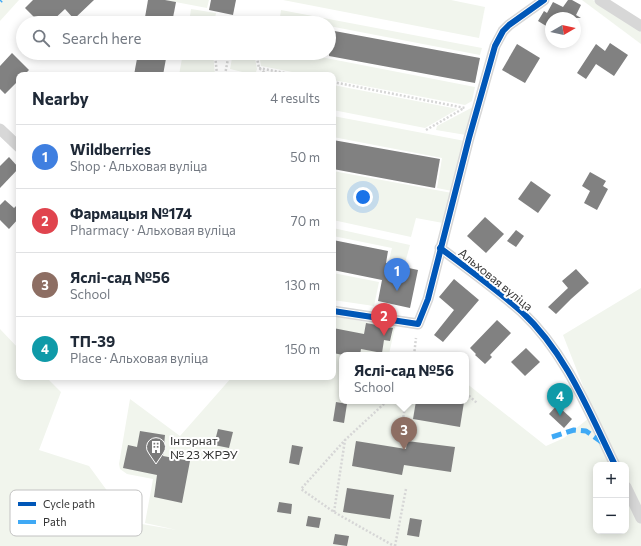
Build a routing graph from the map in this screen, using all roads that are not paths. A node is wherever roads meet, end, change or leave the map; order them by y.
1 (544, 0) edge
2 (600, 0) edge
3 (641, 26) edge
4 (0, 129) edge
5 (16, 144) edge
6 (440, 248) junction
7 (336, 310) edge
8 (614, 462) edge
9 (629, 493) edge
10 (641, 518) edge

1 - 6 street, Альховая вуліца
2 - 3 street
4 - 5 street
6 - 7 street
6 - 8 street, Альховая вуліца
9 - 10 street

